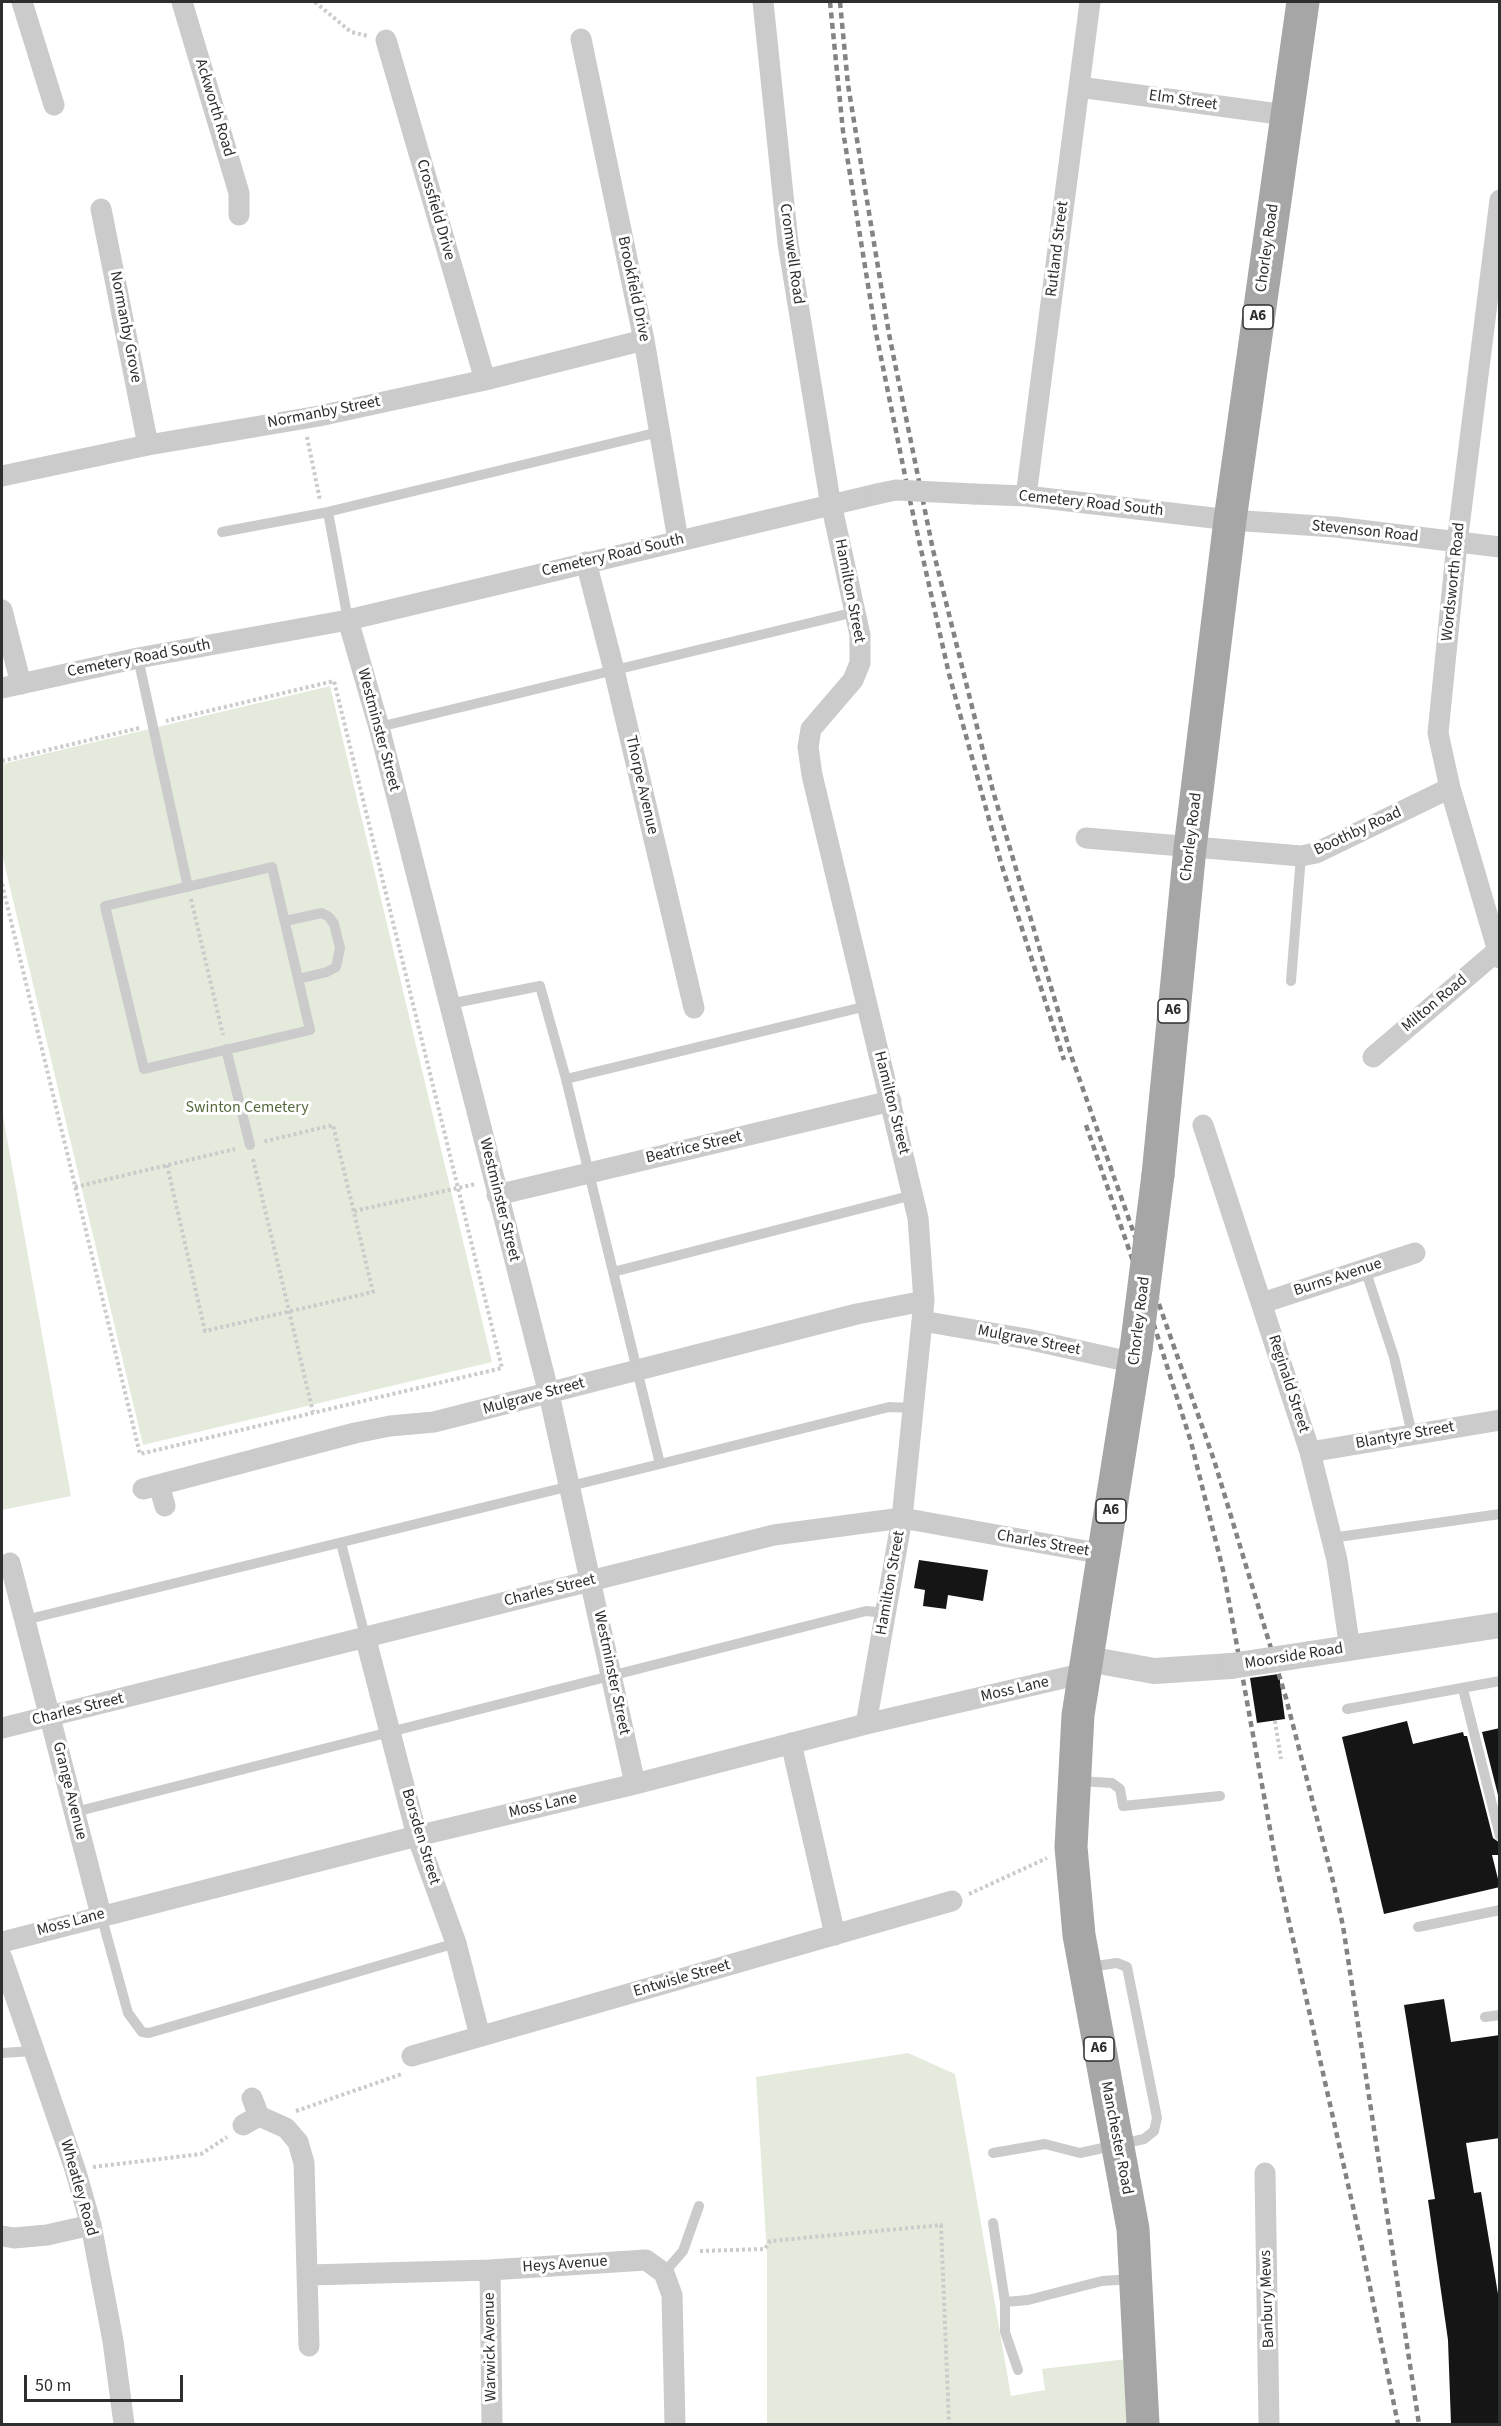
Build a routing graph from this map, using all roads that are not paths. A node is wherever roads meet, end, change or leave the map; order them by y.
1 (22, 2) edge
2 (182, 2) edge
3 (763, 2) edge
4 (1090, 2) edge
5 (1303, 2) edge
6 (582, 39) dead end
7 (386, 40) road end
8 (1079, 87) junction
9 (54, 105) dead end
10 (1286, 115) junction
11 (1500, 200) edge
12 (101, 209) dead end
13 (239, 215) dead end
14 (644, 340) junction
15 (485, 380) junction
16 (659, 432) junction
17 (148, 445) junction
18 (2, 476) edge
19 (1026, 496) junction
20 (831, 504) junction
21 (326, 512) junction
22 (1230, 520) junction
23 (222, 532) dead end
24 (678, 540) junction
25 (1457, 543) junction
26 (1500, 547) edge
27 (586, 562) junction
28 (2, 610) edge
29 (855, 612) junction
30 (348, 620) junction
31 (138, 658) junction
32 (614, 670) junction
33 (11, 686) edge
34 (379, 727) junction
35 (1450, 788) junction
36 (1086, 838) dead end
37 (1191, 848) junction
38 (1301, 856) junction
39 (188, 887) junction
40 (285, 921) junction
41 (1498, 954) edge
42 (298, 979) junction
43 (1291, 981) dead end
44 (449, 1004) junction
45 (867, 1006) junction
46 (694, 1008) dead end
47 (226, 1049) junction
48 (1373, 1057) dead end
49 (566, 1079) junction
50 (891, 1101) junction
51 (1203, 1125) dead end
52 (250, 1145) road end
53 (589, 1173) junction
54 (497, 1195) junction
55 (913, 1195) junction
56 (1415, 1252) dead end
57 (1365, 1269) junction
58 (613, 1272) junction
59 (1262, 1303) junction
60 (923, 1311) junction
61 (1136, 1356) junction
62 (637, 1369) junction
63 (549, 1394) junction
64 (913, 1408) junction
65 (1500, 1420) edge
66 (1412, 1434) junction
67 (1310, 1452) junction
68 (660, 1464) junction
69 (570, 1486) junction
70 (165, 1506) dead end
71 (1500, 1514) edge
72 (902, 1518) junction
73 (1331, 1538) junction
74 (341, 1543) junction
75 (1103, 1554) junction
76 (10, 1563) dead end
77 (592, 1581) junction
78 (886, 1613) junction
79 (25, 1620) junction
80 (1500, 1625) edge
81 (365, 1636) junction
82 (1350, 1648) junction
83 (1086, 1666) junction
84 (612, 1676) junction
85 (1500, 1681) edge
86 (1462, 1689) junction
87 (1347, 1709) dead end
88 (51, 1717) junction
89 (866, 1724) junction
90 (2, 1728) edge
91 (390, 1732) junction
92 (791, 1743) junction
93 (1073, 1781) junction
94 (635, 1784) junction
95 (1220, 1797) dead end
96 (75, 1812) junction
97 (417, 1836) junction
98 (1500, 1836) edge
99 (952, 1901) road end
100 (1500, 1910) edge
101 (101, 1915) junction
102 (1418, 1927) dead end
103 (835, 1935) junction
104 (2, 1942) edge
105 (456, 1943) junction
106 (2, 1958) edge
107 (1084, 1967) junction
108 (1500, 2015) edge
109 (1485, 2017) dead end
110 (480, 2036) junction
111 (33, 2051) junction
112 (2, 2053) edge
113 (412, 2056) road end
114 (251, 2113) road end
115 (1119, 2146) junction
116 (993, 2154) dead end
117 (1265, 2173) dead end
118 (699, 2206) dead end
119 (993, 2223) dead end
120 (91, 2225) junction
121 (2, 2236) edge
122 (490, 2270) junction
123 (664, 2273) junction
124 (309, 2274) junction
125 (1136, 2278) junction
126 (1005, 2302) junction
127 (309, 2346) dead end
128 (1018, 2370) dead end
129 (124, 2424) edge
130 (492, 2424) edge
131 (675, 2424) edge
132 (1143, 2424) edge
133 (1269, 2424) edge

1 - 9 street
2 - 13 street, Ackworth Road
3 - 20 street, Cromwell Road
4 - 8 street, Rutland Street
5 - 10 main road, Chorley Road / A6
6 - 14 street, Brookfield Drive
7 - 15 street, Crossfield Drive
8 - 10 street, Elm Street
8 - 19 street, Rutland Street
10 - 22 main road, Chorley Road / A6
11 - 25 street, Wordsworth Road
12 - 17 street, Normanby Grove
14 - 15 street, Normanby Street
14 - 16 street, Brookfield Drive
15 - 17 street, Normanby Street
16 - 21 lane
16 - 24 street, Brookfield Drive
17 - 18 street, Normanby Street
19 - 20 street, Cemetery Road South, bridge
19 - 22 street, Cemetery Road South
20 - 24 street, Cemetery Road South
20 - 29 street, Hamilton Street
21 - 23 lane
21 - 30 lane
22 - 25 street, Stevenson Road
22 - 37 main road, Chorley Road / A6
24 - 27 street, Cemetery Road South
25 - 26 street, Stevenson Road
25 - 35 street, Wordsworth Road
27 - 30 street, Cemetery Road South
27 - 32 street, Thorpe Avenue
28 - 33 street
29 - 32 lane
29 - 45 street, Hamilton Street
30 - 31 street, Cemetery Road South
30 - 34 street, Westminster Street
31 - 33 street, Cemetery Road South
31 - 39 lane
32 - 34 lane
32 - 46 street, Thorpe Avenue
34 - 44 street, Westminster Street
35 - 38 street, Boothby Road
35 - 41 street, Wordsworth Road
36 - 37 street, Boothby Road
37 - 38 street, Boothby Road
37 - 61 main road, Chorley Road / A6, bridge
38 - 43 lane
39 - 40 lane
39 - 47 lane
40 - 42 lane
40 - 42 lane
41 - 48 street, Milton Road
42 - 47 lane
44 - 49 lane
44 - 54 street, Westminster Street
45 - 49 lane
45 - 50 street, Hamilton Street
47 - 52 lane
49 - 53 lane
50 - 53 street, Beatrice Street
50 - 55 street, Hamilton Street
51 - 59 street, Reginald Street
53 - 54 street, Beatrice Street
53 - 58 lane
54 - 63 street, Westminster Street
55 - 58 lane
55 - 60 street, Hamilton Street
56 - 57 street, Burns Avenue
57 - 59 street, Burns Avenue
57 - 66 lane
58 - 62 lane
59 - 67 street, Reginald Street
60 - 61 street, Mulgrave Street
60 - 62 street, Mulgrave Street
60 - 64 street, Hamilton Street
61 - 75 main road, Chorley Road / A6
62 - 63 street, Mulgrave Street
62 - 68 lane
63 - 69 street, Westminster Street
63 - 70 street, Mulgrave Street
64 - 68 lane
64 - 72 street, Hamilton Street
65 - 66 street, Blantyre Street
66 - 67 street, Blantyre Street
67 - 73 street, Reginald Street
68 - 69 lane
69 - 74 lane
69 - 77 street, Westminster Street
71 - 73 lane
72 - 75 street, Charles Street
72 - 77 street, Charles Street
72 - 78 street, Hamilton Street
73 - 82 street, Reginald Street
74 - 79 lane
74 - 81 lane
75 - 83 main road, Chorley Road / A6
76 - 79 street, Grange Avenue
77 - 81 street, Charles Street
77 - 84 street, Westminster Street
78 - 84 lane
78 - 89 street, Hamilton Street
79 - 88 street, Grange Avenue
80 - 82 street, Moorside Road
81 - 88 street, Charles Street
81 - 91 street, Borsden Street
82 - 83 street, Moorside Road, bridge
83 - 89 street, Moss Lane
83 - 93 main road, Manchester Road / A6
84 - 91 lane
84 - 94 street, Westminster Street
85 - 86 lane
86 - 87 lane
86 - 98 lane
88 - 90 street, Charles Street
88 - 96 street, Grange Avenue
89 - 92 street, Moss Lane
91 - 96 lane
91 - 97 street, Borsden Street
92 - 94 street, Moss Lane
92 - 103 street
93 - 95 lane
93 - 107 main road, Manchester Road / A6
94 - 97 street, Moss Lane
96 - 101 street, Grange Avenue
97 - 101 street, Moss Lane
97 - 105 street, Borsden Street
99 - 103 street, Entwisle Street
100 - 102 lane
101 - 104 street, Moss Lane
101 - 105 lane
103 - 110 street, Entwisle Street
105 - 110 street, Borsden Street
106 - 111 street, Wheatley Road
107 - 115 main road, Manchester Road / A6
107 - 115 lane
108 - 109 lane
110 - 113 street, Entwisle Street
111 - 112 lane
111 - 120 street, Wheatley Road
114 - 124 street
115 - 116 lane
115 - 125 main road, Manchester Road / A6
117 - 133 street, Banbury Mews
118 - 123 lane
119 - 126 lane
120 - 121 street
120 - 129 street, Wheatley Road
122 - 123 street, Heys Avenue
122 - 124 street, Heys Avenue
122 - 130 street, Warwick Avenue
123 - 131 street
124 - 127 street
125 - 126 lane
125 - 132 main road, Manchester Road / A6
126 - 128 lane

